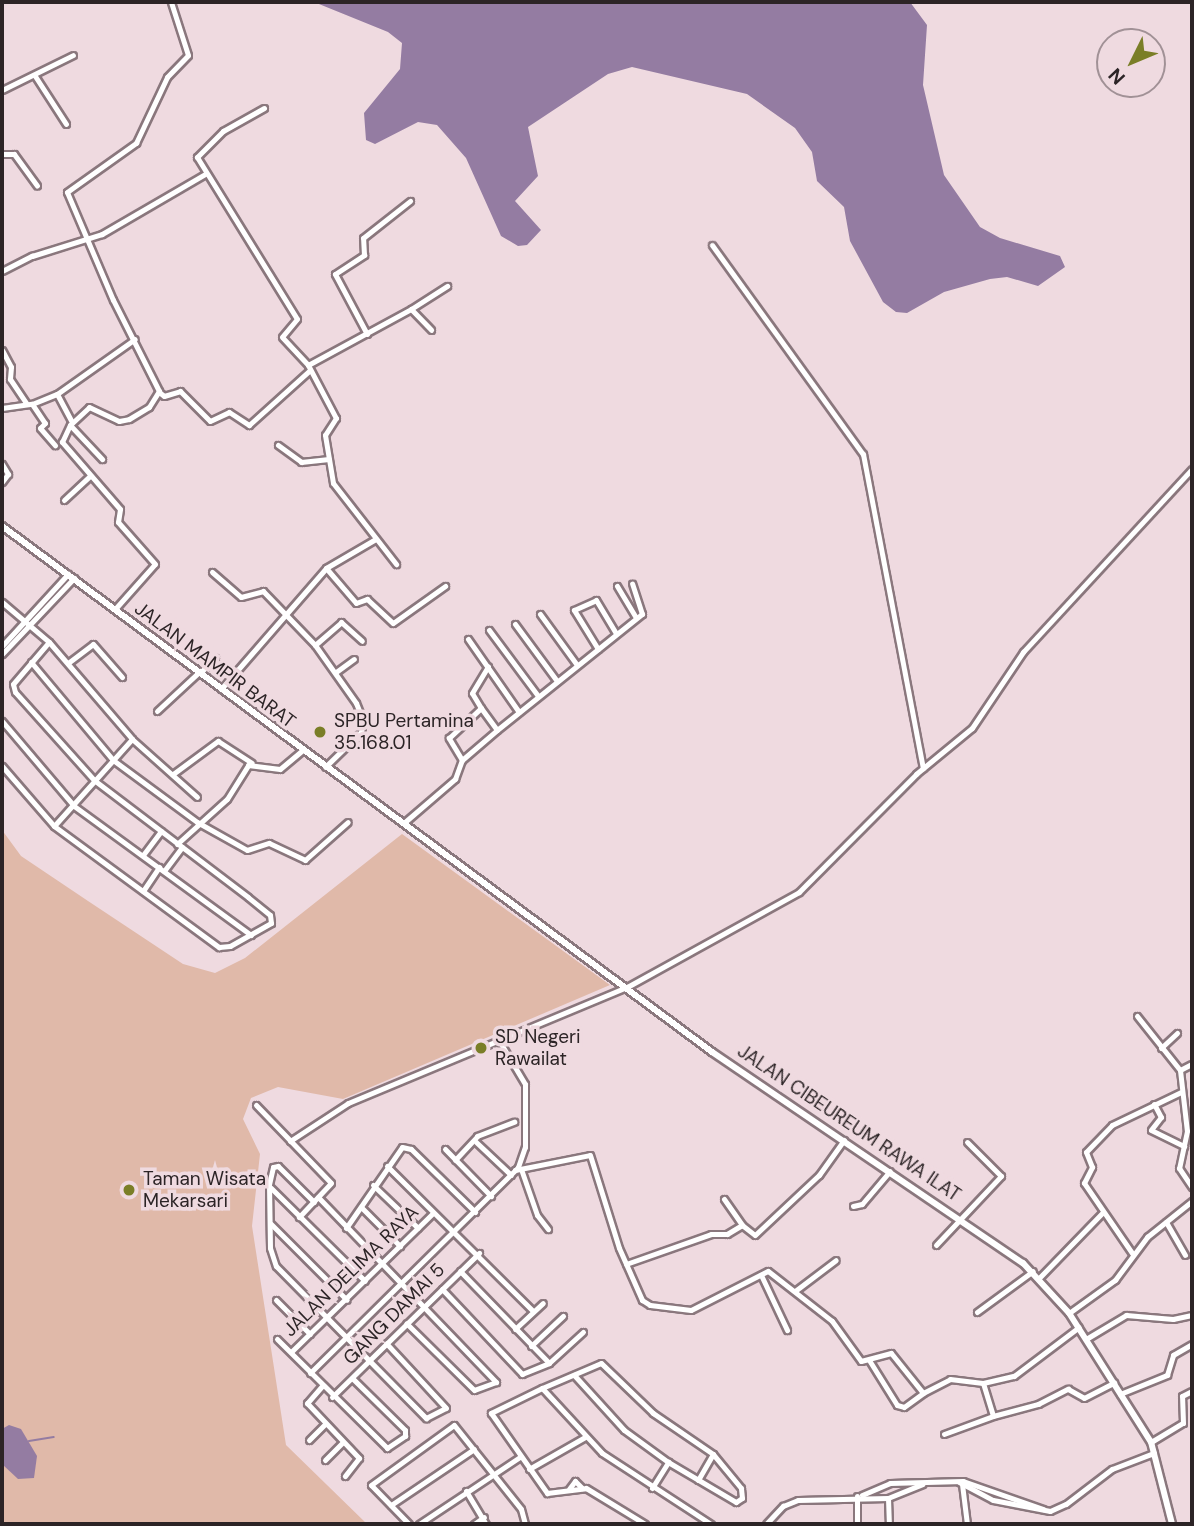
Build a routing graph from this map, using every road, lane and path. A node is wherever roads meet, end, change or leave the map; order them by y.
1 (171, 2) edge
2 (73, 55) dead end
3 (35, 76) junction
4 (2, 90) edge
5 (264, 108) dead end
6 (66, 124) dead end
7 (2, 154) edge
8 (205, 174) junction
9 (37, 186) dead end
10 (410, 201) dead end
11 (87, 240) junction
12 (712, 245) dead end
13 (2, 271) edge
14 (447, 286) dead end
15 (411, 309) junction
16 (430, 330) dead end
17 (367, 334) junction
18 (135, 339) junction
19 (2, 350) edge
20 (309, 367) junction
21 (159, 392) junction
22 (57, 394) junction
23 (29, 404) junction
24 (2, 408) edge
25 (71, 424) junction
26 (278, 444) dead end
27 (55, 445) dead end
28 (102, 459) dead end
29 (329, 459) junction
30 (2, 464) edge
31 (1192, 469) edge
32 (89, 477) junction
33 (2, 482) edge
34 (64, 500) dead end
35 (2, 526) edge
36 (373, 540) junction
37 (396, 564) dead end
38 (326, 568) junction
39 (212, 572) dead end
40 (71, 576) junction
41 (632, 584) dead end
42 (445, 586) dead end
43 (617, 586) dead end
44 (2, 602) edge
45 (115, 609) junction
46 (540, 614) dead end
47 (286, 617) junction
48 (636, 618) junction
49 (24, 621) junction
50 (514, 624) dead end
51 (489, 630) dead end
52 (617, 633) junction
53 (468, 639) dead end
54 (362, 641) dead end
55 (49, 642) junction
56 (315, 645) junction
57 (2, 646) edge
58 (598, 649) junction
59 (2, 654) edge
60 (215, 658) dead end
61 (354, 659) dead end
62 (31, 662) junction
63 (68, 663) junction
64 (577, 665) junction
65 (488, 666) junction
66 (200, 672) junction
67 (336, 672) junction
68 (122, 677) dead end
69 (557, 681) junction
70 (221, 689) junction
71 (538, 696) junction
72 (481, 708) junction
73 (157, 711) dead end
74 (520, 712) junction
75 (2, 721) edge
76 (497, 730) junction
77 (132, 739) junction
78 (303, 750) junction
79 (113, 760) junction
80 (462, 760) junction
81 (251, 763) junction
82 (2, 766) edge
83 (325, 767) junction
84 (923, 768) junction
85 (173, 774) junction
86 (94, 780) junction
87 (197, 797) dead end
88 (74, 806) junction
89 (197, 822) junction
90 (348, 822) dead end
91 (409, 824) junction
92 (54, 826) junction
93 (161, 831) junction
94 (180, 846) junction
95 (143, 855) junction
96 (161, 869) junction
97 (142, 891) junction
98 (251, 935) junction
99 (630, 985) junction
100 (1137, 1016) dead end
101 (1177, 1033) dead end
102 (500, 1042) junction
103 (1161, 1048) junction
104 (1192, 1064) edge
105 (1180, 1070) junction
106 (1181, 1092) junction
107 (257, 1104) dead end
108 (1154, 1104) junction
109 (514, 1122) dead end
110 (845, 1138) junction
111 (290, 1141) junction
112 (476, 1142) junction
113 (967, 1142) dead end
114 (1184, 1146) junction
115 (445, 1149) dead end
116 (456, 1160) junction
117 (387, 1166) junction
118 (891, 1170) junction
119 (516, 1172) junction
120 (373, 1185) junction
121 (1192, 1187) edge
122 (271, 1188) junction
123 (491, 1196) junction
124 (724, 1199) dead end
125 (316, 1200) junction
126 (1192, 1201) edge
127 (853, 1206) dead end
128 (362, 1208) junction
129 (475, 1212) junction
130 (433, 1213) junction
131 (1102, 1213) junction
132 (299, 1217) junction
133 (963, 1218) junction
134 (1166, 1222) junction
135 (271, 1224) junction
136 (742, 1225) junction
137 (346, 1228) junction
138 (418, 1228) junction
139 (548, 1229) dead end
140 (456, 1231) junction
141 (936, 1245) dead end
142 (400, 1246) junction
143 (1132, 1253) junction
144 (478, 1254) junction
145 (1185, 1255) dead end
146 (836, 1260) dead end
147 (626, 1264) junction
148 (381, 1265) junction
149 (460, 1271) junction
150 (1033, 1271) junction
151 (761, 1275) junction
152 (1040, 1278) junction
153 (365, 1281) junction
154 (402, 1286) junction
155 (442, 1289) junction
156 (795, 1291) junction
157 (276, 1300) dead end
158 (347, 1300) junction
159 (543, 1303) dead end
160 (422, 1307) junction
161 (533, 1311) junction
162 (977, 1312) dead end
163 (1069, 1313) junction
164 (1192, 1315) edge
165 (563, 1316) dead end
166 (327, 1318) junction
167 (406, 1323) junction
168 (1079, 1328) junction
169 (514, 1329) junction
170 (787, 1330) dead end
171 (583, 1332) dead end
172 (310, 1334) junction
173 (277, 1339) dead end
174 (345, 1339) junction
175 (1086, 1339) junction
176 (386, 1343) junction
177 (1192, 1344) edge
178 (531, 1346) junction
179 (291, 1352) junction
180 (869, 1360) junction
181 (369, 1361) junction
182 (549, 1363) junction
183 (310, 1373) junction
184 (573, 1375) junction
185 (352, 1378) junction
186 (983, 1383) junction
187 (1114, 1383) junction
188 (322, 1386) junction
189 (542, 1388) junction
190 (1192, 1391) edge
191 (923, 1393) junction
192 (1120, 1394) junction
193 (332, 1397) junction
194 (993, 1416) junction
195 (325, 1424) junction
196 (944, 1434) dead end
197 (585, 1437) junction
198 (309, 1440) dead end
199 (343, 1442) junction
200 (1151, 1442) junction
201 (474, 1449) junction
202 (1154, 1453) junction
203 (713, 1454) junction
204 (520, 1457) junction
205 (325, 1460) dead end
206 (668, 1462) junction
207 (529, 1469) junction
208 (492, 1475) junction
209 (345, 1476) dead end
210 (698, 1479) junction
211 (961, 1483) junction
212 (922, 1484) junction
213 (652, 1488) junction
214 (467, 1491) junction
215 (860, 1495) junction
216 (888, 1498) junction
217 (391, 1506) junction
218 (484, 1517) junction
219 (409, 1524) edge
220 (419, 1524) edge
221 (474, 1524) edge
222 (486, 1524) edge
223 (525, 1524) edge
224 (645, 1524) edge
225 (709, 1524) edge
226 (766, 1524) edge
227 (857, 1524) edge
228 (889, 1524) edge
229 (967, 1524) edge
230 (1172, 1524) edge

1 - 11 street
2 - 3 street
3 - 4 street
3 - 6 street
5 - 8 street
7 - 9 street
8 - 11 street
8 - 20 street
10 - 17 street
11 - 13 street
11 - 18 street
12 - 84 street
14 - 15 street
15 - 16 street
15 - 17 street
17 - 20 street
18 - 21 street
18 - 22 street
19 - 23 street
20 - 21 street
20 - 29 street
21 - 25 street
22 - 23 street
22 - 25 street
23 - 24 street
23 - 27 street
25 - 28 street
25 - 32 street
26 - 29 street
29 - 36 street
30 - 33 street
31 - 84 street
32 - 34 street
32 - 45 street
35 - 40 street, JALAN MAMPIR BARAT
36 - 37 street
36 - 38 street
38 - 42 street
38 - 47 street
39 - 47 street
40 - 45 street, JALAN MAMPIR BARAT
40 - 49 street
41 - 48 street
43 - 48 street
44 - 49 street
45 - 66 street, JALAN MAMPIR BARAT
46 - 64 street
47 - 56 street
47 - 70 street
48 - 52 street
49 - 55 street
49 - 57 street
49 - 59 street
50 - 69 street
51 - 71 street
52 - 58 street
52 - 58 street
53 - 65 street
54 - 56 street
55 - 62 street
55 - 63 street
56 - 67 street
58 - 64 street
60 - 66 street
61 - 67 street
62 - 79 street
62 - 86 street
63 - 68 street
63 - 77 street
64 - 69 street
65 - 72 street
65 - 74 street
66 - 70 street, JALAN MAMPIR BARAT
66 - 73 street
67 - 83 street
69 - 71 street
70 - 78 street, JALAN MAMPIR BARAT
71 - 74 street
72 - 76 street
72 - 80 street
74 - 76 street
75 - 88 street
76 - 80 street
77 - 79 street
77 - 85 street
78 - 81 street
78 - 83 street, JALAN MAMPIR BARAT
79 - 86 street
79 - 89 street
80 - 91 street
81 - 85 street
81 - 89 street
82 - 92 street
83 - 91 street, JALAN MAMPIR BARAT
84 - 99 street
85 - 87 street
86 - 88 street
86 - 93 street
88 - 92 street
88 - 95 street
89 - 90 street
89 - 94 street
91 - 99 street, JALAN CIBEUREUM RAWA ILAT
92 - 97 street
93 - 94 street
93 - 95 street
94 - 96 street
94 - 98 street
95 - 96 street
96 - 97 street
96 - 98 street
97 - 98 street
99 - 102 street
99 - 110 street, JALAN CIBEUREUM RAWA ILAT
100 - 103 street
101 - 103 street
102 - 111 street
102 - 119 street
103 - 105 street
104 - 105 street
105 - 106 street
106 - 108 street
106 - 114 street
107 - 111 street
108 - 114 street
108 - 131 street
109 - 112 street
110 - 118 street, JALAN CIBEUREUM RAWA ILAT
110 - 136 street
111 - 125 street
112 - 116 street
112 - 119 street
113 - 133 street
114 - 121 street
115 - 116 street
116 - 123 street
117 - 120 street
117 - 129 street
117 - 130 street
118 - 127 street
118 - 133 street, JALAN CIBEUREUM RAWA ILAT
119 - 123 street
119 - 139 street
119 - 147 street
120 - 128 street
120 - 138 street
122 - 125 street
122 - 132 street
122 - 135 street
123 - 129 street
124 - 136 street
125 - 132 street
125 - 137 street
126 - 134 street
128 - 137 street
128 - 142 street
129 - 140 street
130 - 138 street, JALAN DELIMA RAYA
130 - 140 street
131 - 143 street
131 - 152 street
132 - 153 street
133 - 141 street
133 - 150 street, JALAN CIBEUREUM RAWA ILAT
134 - 143 street
134 - 145 street
135 - 158 street
135 - 166 street
136 - 147 street
137 - 148 street
138 - 142 street, JALAN DELIMA RAYA
140 - 144 street
140 - 154 street
142 - 148 street, JALAN DELIMA RAYA
143 - 163 street
144 - 149 street, GANG DAMAI 5
144 - 161 street
146 - 156 street
147 - 151 street
148 - 153 street, JALAN DELIMA RAYA
148 - 154 street
149 - 155 street, GANG DAMAI 5
149 - 169 street
150 - 152 street, JALAN CIBEUREUM RAWA ILAT
150 - 162 street
151 - 156 street
151 - 170 street
152 - 163 street, JALAN CIBEUREUM RAWA ILAT
153 - 158 street, JALAN DELIMA RAYA
154 - 160 street
154 - 174 street
155 - 160 street, GANG DAMAI 5
155 - 182 street
156 - 180 street
157 - 172 street
158 - 166 street, JALAN DELIMA RAYA
159 - 161 street
160 - 167 street, GANG DAMAI 5
160 - 167 street
161 - 169 street
163 - 168 street, JALAN CIBEUREUM RAWA ILAT
164 - 175 street
165 - 178 street
166 - 172 street, JALAN DELIMA RAYA
166 - 174 street
167 - 176 street, GANG DAMAI 5
168 - 175 street, JALAN CIBEUREUM RAWA ILAT
168 - 186 street
169 - 178 street
171 - 182 street
172 - 179 street, JALAN DELIMA RAYA
173 - 179 street
174 - 181 street
174 - 183 street
175 - 187 street, JALAN CIBEUREUM RAWA ILAT
176 - 181 street, GANG DAMAI 5
176 - 181 street
177 - 192 street
178 - 182 street
179 - 183 street
180 - 191 street
180 - 191 street
181 - 185 street, GANG DAMAI 5
183 - 188 street
184 - 189 street
184 - 203 street
184 - 206 street
185 - 193 street, GANG DAMAI 5
185 - 193 street
186 - 191 street
186 - 194 street
187 - 192 street, JALAN CIBEUREUM RAWA ILAT
187 - 194 street
188 - 193 street
188 - 195 street
189 - 197 street
189 - 204 street
190 - 200 street
192 - 200 street, JALAN CIBEUREUM RAWA ILAT
194 - 196 street
195 - 198 street
195 - 199 street
197 - 207 street
197 - 213 street
199 - 205 street
199 - 209 street
200 - 202 street, JALAN CIBEUREUM RAWA ILAT
201 - 208 street
201 - 217 street
201 - 217 street
202 - 211 street
202 - 230 street, JALAN CIBEUREUM RAWA ILAT
203 - 210 street
203 - 210 street
204 - 207 street
204 - 208 street
206 - 210 street
206 - 213 street
207 - 224 street
208 - 214 street
208 - 223 street
211 - 212 street
211 - 229 street
212 - 215 street
212 - 216 street
213 - 225 street
214 - 218 street
214 - 220 street
215 - 216 street
215 - 226 street
215 - 227 street
216 - 228 street
217 - 219 street
218 - 221 street
218 - 222 street

